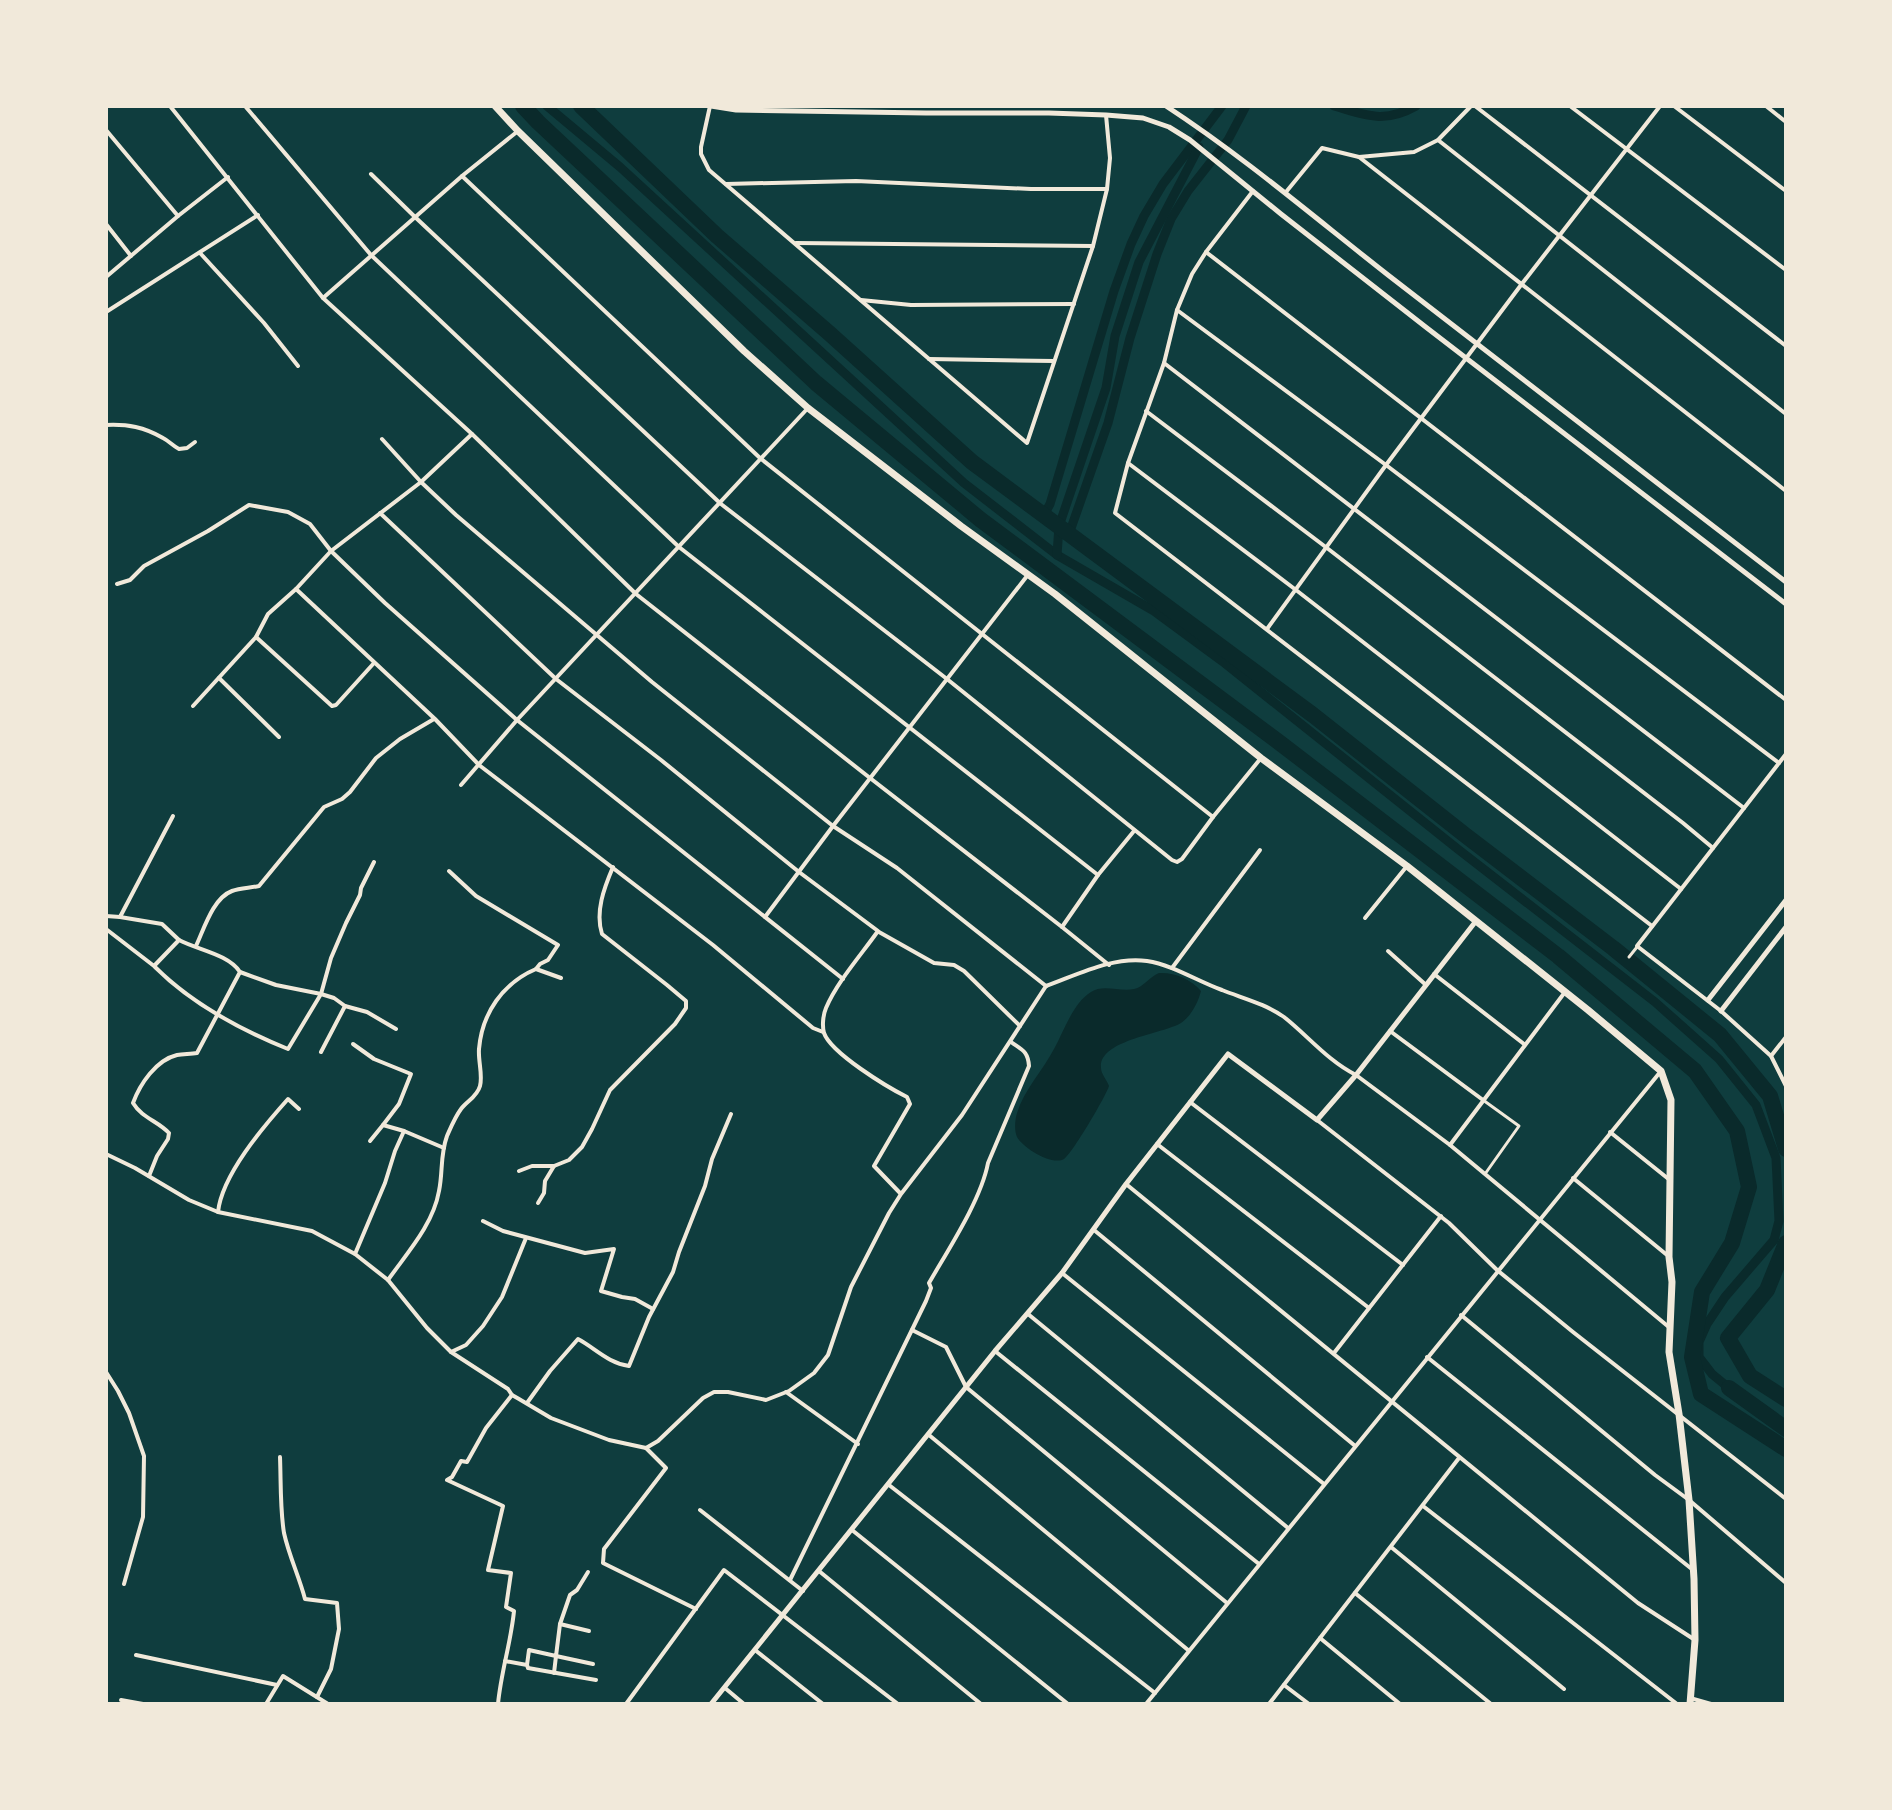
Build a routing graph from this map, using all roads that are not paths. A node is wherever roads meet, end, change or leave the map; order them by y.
1 (170, 106) edge
2 (245, 106) edge
3 (495, 106) edge
4 (710, 106) edge
5 (1166, 106) edge
6 (1473, 106) edge
7 (1570, 106) edge
8 (1660, 106) edge
9 (1674, 106) edge
10 (1766, 106) edge
11 (1106, 115) junction
12 (1786, 122) edge
13 (106, 130) edge
14 (518, 131) junction
15 (1438, 140) junction
16 (1628, 150) junction
17 (1359, 157) junction
18 (371, 174) dead end
19 (462, 176) junction
20 (228, 177) junction
21 (724, 184) junction
22 (1107, 189) junction
23 (1253, 191) junction
24 (1786, 191) edge
25 (1286, 192) junction
26 (1591, 196) junction
27 (258, 215) junction
28 (178, 216) junction
29 (415, 217) junction
30 (106, 224) edge
31 (1561, 236) junction
32 (795, 243) junction
33 (1093, 246) junction
34 (1206, 252) junction
35 (200, 253) junction
36 (371, 255) junction
37 (131, 256) junction
38 (1786, 270) edge
39 (106, 277) edge
40 (1521, 285) junction
41 (323, 298) junction
42 (860, 299) junction
43 (1074, 304) junction
44 (1177, 310) junction
45 (106, 312) edge
46 (1478, 343) junction
47 (1786, 346) edge
48 (929, 359) junction
49 (1467, 359) junction
50 (1054, 361) junction
51 (1164, 363) junction
52 (298, 366) dead end
53 (808, 408) junction
54 (1146, 411) junction
55 (1786, 414) edge
56 (1421, 418) junction
57 (106, 425) edge
58 (472, 434) junction
59 (382, 439) dead end
60 (195, 442) dead end
61 (760, 458) junction
62 (1128, 463) junction
63 (1386, 465) junction
64 (421, 482) junction
65 (1786, 491) edge
66 (721, 504) junction
67 (1354, 510) junction
68 (380, 513) junction
69 (679, 547) junction
70 (1327, 548) junction
71 (331, 551) junction
72 (1029, 574) junction
73 (1786, 582) edge
74 (117, 584) dead end
75 (1296, 590) junction
76 (297, 591) junction
77 (636, 594) junction
78 (1786, 604) edge
79 (1267, 629) junction
80 (983, 634) junction
81 (597, 636) junction
82 (256, 637) junction
83 (374, 663) junction
84 (219, 678) junction
85 (556, 679) junction
86 (947, 679) junction
87 (1786, 700) edge
88 (193, 706) dead end
89 (435, 719) junction
90 (517, 720) junction
91 (909, 728) junction
92 (279, 737) dead end
93 (1786, 754) edge
94 (1261, 758) junction
95 (1779, 763) junction
96 (479, 765) junction
97 (870, 778) junction
98 (461, 785) dead end
99 (1744, 808) junction
100 (173, 816) dead end
101 (1213, 817) junction
102 (833, 826) junction
103 (1134, 831) junction
104 (1713, 848) junction
105 (1260, 850) dead end
106 (374, 862) dead end
107 (1407, 866) junction
108 (613, 867) junction
109 (449, 871) dead end
110 (799, 872) junction
111 (1098, 875) junction
112 (1681, 889) junction
113 (1786, 900) edge
114 (107, 917) edge
115 (120, 917) junction
116 (765, 917) junction
117 (1365, 918) dead end
118 (1476, 921) junction
119 (1652, 926) junction
120 (1062, 927) junction
121 (1786, 927) edge
122 (106, 929) edge
123 (878, 931) junction
124 (179, 940) junction
125 (196, 946) junction
126 (1637, 946) junction
127 (1388, 951) dead end
128 (1629, 957) dead end
129 (1109, 965) junction
130 (154, 966) junction
131 (1172, 968) junction
132 (536, 969) junction
133 (240, 972) junction
134 (1434, 974) junction
135 (561, 978) dead end
136 (843, 979) junction
137 (1426, 985) junction
138 (1046, 986) junction
139 (1565, 992) junction
140 (321, 994) junction
141 (1708, 1000) junction
142 (345, 1006) junction
143 (1721, 1011) junction
144 (219, 1014) junction
145 (1020, 1026) junction
146 (396, 1029) dead end
147 (1390, 1031) junction
148 (824, 1032) junction
149 (1786, 1037) edge
150 (1010, 1041) junction
151 (353, 1044) dead end
152 (1525, 1044) junction
153 (321, 1052) dead end
154 (1771, 1056) junction
155 (1661, 1071) junction
156 (1356, 1075) junction
157 (1786, 1086) edge
158 (1483, 1100) junction
159 (1190, 1102) junction
160 (299, 1109) dead end
161 (731, 1114) dead end
162 (1317, 1120) junction
163 (383, 1125) junction
164 (404, 1131) junction
165 (1610, 1132) junction
166 (370, 1141) dead end
167 (1157, 1144) junction
168 (1450, 1145) junction
169 (444, 1148) junction
170 (106, 1154) edge
171 (554, 1166) junction
172 (519, 1171) dead end
173 (1485, 1174) junction
174 (149, 1176) junction
175 (1573, 1178) junction
176 (1671, 1181) junction
177 (1126, 1184) junction
178 (901, 1194) junction
179 (538, 1203) dead end
180 (218, 1212) junction
181 (1441, 1216) junction
182 (1540, 1219) junction
183 (483, 1221) dead end
184 (1094, 1230) junction
185 (526, 1238) junction
186 (355, 1254) junction
187 (1669, 1257) junction
188 (1403, 1265) junction
189 (1497, 1270) junction
190 (1062, 1273) junction
191 (388, 1280) junction
192 (1369, 1308) junction
193 (653, 1309) junction
194 (1026, 1313) junction
195 (1461, 1315) junction
196 (1670, 1328) junction
197 (912, 1330) junction
198 (995, 1351) junction
199 (451, 1352) junction
200 (1334, 1354) junction
201 (1427, 1357) junction
202 (106, 1372) edge
203 (966, 1387) junction
204 (786, 1392) junction
205 (512, 1395) junction
206 (1391, 1401) junction
207 (527, 1403) junction
208 (1679, 1414) junction
209 (929, 1435) junction
210 (858, 1444) junction
211 (1355, 1446) junction
212 (646, 1448) junction
213 (280, 1457) dead end
214 (1459, 1458) junction
215 (1324, 1484) junction
216 (889, 1485) junction
217 (1786, 1499) edge
218 (1689, 1500) junction
219 (1423, 1506) junction
220 (700, 1510) dead end
221 (1288, 1528) junction
222 (852, 1530) junction
223 (1391, 1547) junction
224 (1259, 1564) junction
225 (1693, 1570) junction
226 (819, 1571) junction
227 (588, 1572) dead end
228 (790, 1580) junction
229 (1786, 1583) edge
230 (124, 1584) dead end
231 (803, 1591) junction
232 (1355, 1593) junction
233 (1227, 1603) junction
234 (696, 1609) junction
235 (784, 1615) junction
236 (560, 1624) junction
237 (589, 1631) dead end
238 (1320, 1638) junction
239 (1695, 1640) junction
240 (755, 1650) junction
241 (1189, 1650) junction
242 (136, 1655) dead end
243 (556, 1656) junction
244 (505, 1661) junction
245 (593, 1664) dead end
246 (527, 1665) junction
247 (554, 1673) junction
248 (596, 1680) dead end
249 (277, 1685) junction
250 (1284, 1685) junction
251 (725, 1688) junction
252 (1564, 1689) dead end
253 (1155, 1693) junction
254 (317, 1697) junction
255 (121, 1700) dead end
256 (1690, 1701) edge
257 (143, 1704) edge
258 (266, 1704) edge
259 (328, 1704) edge
260 (498, 1704) edge
261 (626, 1704) edge
262 (711, 1704) edge
263 (744, 1704) edge
264 (823, 1704) edge
265 (898, 1704) edge
266 (981, 1704) edge
267 (1068, 1704) edge
268 (1146, 1704) edge
269 (1269, 1704) edge
270 (1309, 1704) edge
271 (1400, 1704) edge
272 (1491, 1704) edge
273 (1677, 1704) edge
274 (1711, 1704) edge

1 - 20 street
2 - 36 street
3 - 14 main road
4 - 11 street
4 - 21 street
5 - 25 street
6 - 15 street
6 - 26 street
7 - 16 street
8 - 16 street
9 - 24 street
10 - 12 street
11 - 22 street
11 - 23 street
13 - 28 street
14 - 19 street
14 - 53 main road
15 - 17 street
15 - 31 street
16 - 26 street
16 - 38 street
17 - 25 street
17 - 40 street
18 - 29 street
19 - 29 street
19 - 61 street
20 - 27 street
20 - 28 street
21 - 22 street
21 - 32 street
22 - 33 street
23 - 34 street
23 - 49 street
25 - 46 street
26 - 31 street
26 - 47 street
27 - 35 street
27 - 41 street
28 - 37 street
29 - 36 street
29 - 66 street
30 - 37 street
31 - 40 street
31 - 55 street
32 - 33 street
32 - 42 street
33 - 43 street
34 - 44 street
34 - 56 street
35 - 45 street
35 - 52 street
36 - 41 street
36 - 69 street
37 - 39 street
40 - 46 street
40 - 65 street
41 - 58 street
42 - 43 street
42 - 48 street
43 - 50 street
44 - 51 street
44 - 63 street
46 - 49 street
46 - 73 street
48 - 50 street
48 - 50 street
49 - 56 street
49 - 78 street
51 - 54 street
51 - 67 street
53 - 61 street
53 - 72 main road
54 - 62 street
54 - 70 street
56 - 63 street
56 - 87 street
57 - 60 street
58 - 64 street
58 - 77 street
59 - 64 street
61 - 66 street
61 - 80 street
62 - 75 street
62 - 79 street
63 - 67 street
63 - 95 street
64 - 68 street
64 - 81 street
66 - 69 street
66 - 86 street
67 - 70 street
67 - 99 street
68 - 71 street
68 - 85 street
69 - 77 street
69 - 91 street
70 - 75 street
70 - 104 street
71 - 74 street
71 - 76 street
71 - 90 street
72 - 80 street
72 - 94 main road
75 - 79 street
75 - 112 street
76 - 82 street
76 - 83 street
77 - 81 street
77 - 97 street
79 - 119 street
80 - 86 street
80 - 101 street
81 - 85 street
81 - 102 street
82 - 83 street
82 - 84 street
83 - 89 street
84 - 88 street
84 - 92 street
85 - 90 street
85 - 110 street
86 - 91 street
86 - 103 street
89 - 96 street
89 - 125 street
90 - 96 street
90 - 116 street
91 - 97 street
91 - 111 street
93 - 95 street
94 - 101 street
94 - 107 main road
95 - 99 street
96 - 98 street
96 - 108 street
97 - 102 street
97 - 120 street
99 - 104 street
100 - 115 street
101 - 103 street
102 - 110 street
102 - 138 street
103 - 111 street
104 - 112 street
105 - 131 street
106 - 140 street
107 - 117 street
107 - 118 main road
108 - 148 street
108 - 171 street
109 - 132 street
110 - 116 street
110 - 123 street
111 - 120 street
112 - 119 street
113 - 141 street
114 - 115 street
115 - 124 street
116 - 136 street
118 - 134 street
118 - 139 main road
119 - 126 street
120 - 129 street
121 - 143 street
122 - 130 street
123 - 136 street
123 - 145 street
124 - 125 street
124 - 130 street
125 - 133 street
126 - 128 street
126 - 141 street
127 - 137 street
129 - 131 street
129 - 138 street
130 - 144 street
131 - 156 street
132 - 135 street
132 - 169 street
133 - 140 street
133 - 144 street
134 - 137 street
134 - 152 street
136 - 148 street
137 - 147 street
138 - 145 street
139 - 152 street
139 - 155 main road
140 - 142 street
140 - 144 street
141 - 143 street
142 - 146 street
142 - 153 street
143 - 154 street
144 - 174 street
145 - 150 street
147 - 156 street
147 - 158 street
148 - 178 street
149 - 154 street
150 - 178 street
150 - 197 street
151 - 163 street
152 - 158 street
154 - 157 street
155 - 165 street
155 - 176 main road
156 - 162 street
156 - 168 street
158 - 168 street
158 - 173 street
159 - 162 street
159 - 167 street
159 - 188 street
160 - 180 street
161 - 193 street
162 - 181 street
163 - 164 street
163 - 166 street
164 - 169 street
164 - 186 street
165 - 175 street
165 - 176 street
167 - 177 street
167 - 192 street
168 - 173 street
169 - 191 street
170 - 174 street
171 - 172 street
171 - 179 street
173 - 182 street
174 - 180 street
175 - 182 street
175 - 187 street
176 - 187 main road
177 - 184 street
177 - 200 street
178 - 204 street
180 - 186 street
181 - 188 street
181 - 189 street
182 - 189 street
182 - 196 street
183 - 185 street
184 - 190 street
184 - 211 street
185 - 193 street
185 - 199 street
186 - 191 street
187 - 196 main road
188 - 192 street
189 - 195 street
189 - 208 street
190 - 194 street
190 - 215 street
191 - 199 street
192 - 200 street
193 - 207 street
194 - 198 street
194 - 221 street
195 - 201 street
195 - 218 street
196 - 208 main road
197 - 203 street
197 - 210 street
198 - 203 street
198 - 224 street
199 - 205 street
200 - 206 street
201 - 206 street
201 - 225 street
202 - 230 street
203 - 209 street
203 - 233 street
204 - 210 street
204 - 212 street
205 - 207 street
205 - 244 street
206 - 211 street
206 - 214 street
207 - 212 street
208 - 217 street
208 - 218 main road
209 - 216 street
209 - 241 street
210 - 228 street
211 - 215 street
212 - 234 street
213 - 254 street
214 - 219 street
214 - 239 street
215 - 221 street
216 - 222 street
216 - 253 street
218 - 225 main road
218 - 229 street
219 - 223 street
219 - 273 street
220 - 228 street
221 - 224 street
222 - 226 street
222 - 267 street
223 - 232 street
223 - 252 street
224 - 233 street
225 - 239 main road
226 - 231 street
226 - 266 street
227 - 236 street
228 - 231 street
231 - 235 street
232 - 238 street
232 - 272 street
233 - 241 street
234 - 235 street
234 - 261 street
235 - 240 street
235 - 265 street
236 - 237 street
236 - 243 street
238 - 250 street
238 - 271 street
239 - 256 main road
240 - 251 street
240 - 264 street
241 - 253 street
242 - 249 street
243 - 245 street
243 - 246 street
243 - 247 street
244 - 246 street
244 - 260 street
246 - 247 street
247 - 248 street
249 - 254 street
249 - 258 street
250 - 269 street
250 - 270 street
251 - 262 street
251 - 263 street
253 - 268 street
254 - 259 street
255 - 257 street
256 - 274 street

